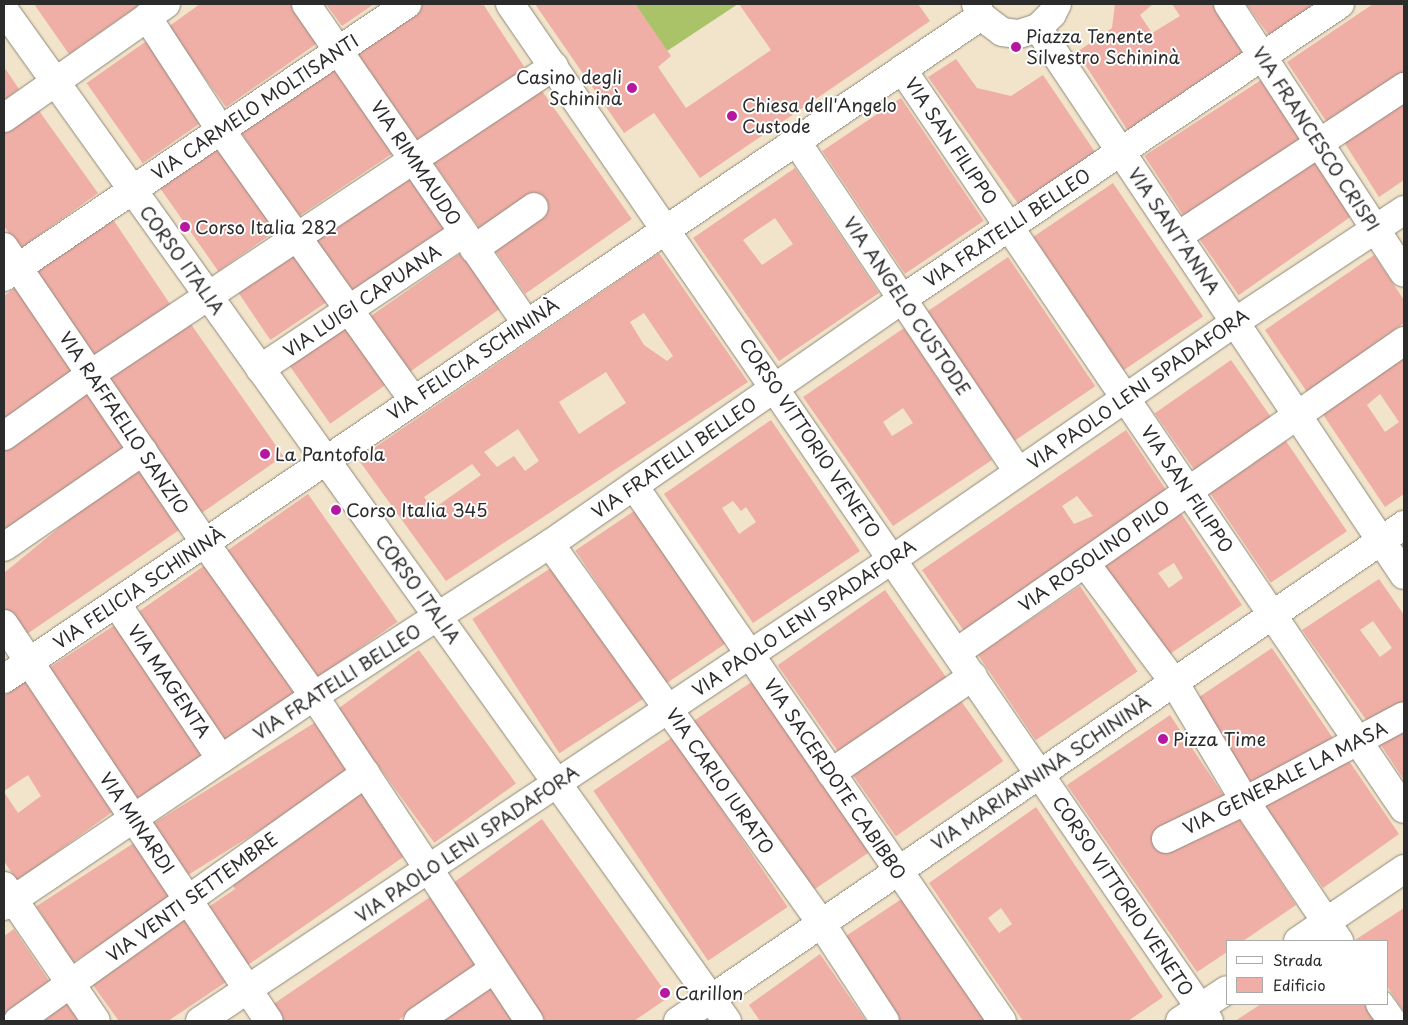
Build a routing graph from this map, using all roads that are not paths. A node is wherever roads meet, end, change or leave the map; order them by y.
1 (306, 4) edge
2 (407, 4) edge
3 (510, 4) edge
4 (1057, 4) edge
5 (1228, 4) edge
6 (1340, 4) edge
7 (4, 10) edge
8 (156, 10) edge
9 (979, 10) edge
10 (1038, 28) junction
11 (339, 49) junction
12 (1262, 56) junction
13 (554, 66) junction
14 (902, 69) junction
15 (56, 83) junction
16 (1404, 87) edge
17 (4, 118) edge
18 (222, 132) junction
19 (796, 141) junction
20 (1319, 143) junction
21 (1121, 151) junction
22 (413, 162) junction
23 (132, 190) junction
24 (534, 207) dead end
25 (1404, 210) edge
26 (1010, 227) junction
27 (1375, 229) junction
28 (667, 230) junction
29 (1178, 236) junction
30 (298, 239) junction
31 (469, 241) junction
32 (8, 263) edge
33 (1404, 273) edge
34 (208, 296) junction
35 (902, 299) junction
36 (350, 309) junction
37 (1235, 322) junction
38 (526, 323) junction
39 (1404, 341) edge
40 (260, 370) junction
41 (91, 374) junction
42 (776, 388) junction
43 (1125, 398) junction
44 (413, 400) junction
45 (1297, 415) junction
46 (4, 436) edge
47 (143, 451) junction
48 (326, 460) junction
49 (1018, 471) junction
50 (634, 486) junction
51 (1188, 491) junction
52 (1404, 525) edge
53 (1381, 541) junction
54 (205, 543) junction
55 (550, 544) junction
56 (4, 547) edge
57 (893, 559) junction
58 (1085, 563) junction
59 (1404, 575) edge
60 (116, 603) junction
61 (1273, 615) junction
62 (437, 616) junction
63 (4, 624) edge
64 (957, 652) junction
65 (750, 654) junction
66 (29, 662) junction
67 (973, 676) junction
68 (4, 679) edge
69 (1174, 682) junction
70 (314, 696) junction
71 (669, 708) junction
72 (1404, 716) edge
73 (1358, 741) junction
74 (221, 759) junction
75 (366, 773) junction
76 (832, 773) junction
77 (1040, 774) junction
78 (557, 784) junction
79 (1245, 801) junction
80 (1404, 809) edge
81 (134, 818) junction
82 (1166, 839) dead end
83 (1404, 869) edge
84 (428, 870) junction
85 (899, 871) junction
86 (7, 897) edge
87 (187, 898) junction
88 (822, 923) junction
89 (1332, 932) edge
90 (1302, 940) edge
91 (494, 969) junction
92 (71, 985) junction
93 (247, 990) junction
94 (1226, 991) edge
95 (711, 999) junction
96 (1381, 1005) edge
97 (1197, 1017) edge
98 (18, 1021) edge
99 (96, 1021) edge
100 (200, 1021) edge
101 (269, 1021) edge
102 (418, 1021) edge
103 (528, 1021) edge
104 (678, 1021) edge
105 (727, 1021) edge
106 (885, 1021) edge
107 (1002, 1021) edge
108 (1392, 1021) edge

1 - 11 street, VIA RIMMAUDO
2 - 11 street, VIA CARMELO MOLTISANTI
3 - 13 street, CORSO VITTORIO VENETO
4 - 10 street
5 - 12 street, VIA FRANCESCO CRISPI
6 - 12 street, VIA FRATELLI BELLEO
7 - 15 street, CORSO ITALIA
8 - 15 street
8 - 18 street
9 - 10 street
9 - 14 street, VIA FELICIA SCHININÀ
10 - 21 street, VIA SANT'ANNA
11 - 18 street, VIA CARMELO MOLTISANTI
11 - 22 street, VIA RIMMAUDO
12 - 20 street, VIA FRANCESCO CRISPI
12 - 21 street, VIA FRATELLI BELLEO
13 - 22 street
13 - 28 street, CORSO VITTORIO VENETO
14 - 19 street, VIA FELICIA SCHININÀ
14 - 26 street, VIA SAN FILIPPO
15 - 17 street
15 - 23 street, CORSO ITALIA
16 - 20 street
18 - 23 street, VIA CARMELO MOLTISANTI
18 - 30 street
19 - 28 street, VIA FELICIA SCHININÀ
19 - 35 street, VIA ANGELO CUSTODE
20 - 27 street, VIA FRANCESCO CRISPI
20 - 29 street
21 - 26 street, VIA FRATELLI BELLEO
21 - 29 street, VIA SANT'ANNA
22 - 30 street
22 - 31 street, VIA RIMMAUDO
23 - 32 street, VIA CARMELO MOLTISANTI
23 - 34 street, CORSO ITALIA
24 - 31 street, VIA LUIGI CAPUANA
25 - 27 street, VIA PAOLO LENI SPADAFORA
26 - 35 street, VIA FRATELLI BELLEO
26 - 43 street, VIA SAN FILIPPO
27 - 33 street, VIA FRANCESCO CRISPI
27 - 37 street, VIA PAOLO LENI SPADAFORA
28 - 38 street, VIA FELICIA SCHININÀ
28 - 42 street, CORSO VITTORIO VENETO
29 - 37 street, VIA SANT'ANNA
30 - 34 street
30 - 36 street
31 - 36 street, VIA LUIGI CAPUANA
31 - 38 street, VIA RIMMAUDO
32 - 41 street, VIA RAFFAELLO SANZIO
34 - 40 street, CORSO ITALIA
34 - 41 street
35 - 42 street, VIA FRATELLI BELLEO
35 - 49 street, VIA ANGELO CUSTODE
36 - 40 street, VIA LUIGI CAPUANA
36 - 44 street
37 - 43 street, VIA PAOLO LENI SPADAFORA
37 - 45 street, VIA SANT'ANNA
38 - 44 street, VIA FELICIA SCHININÀ
39 - 45 street, VIA ROSOLINO PILO
40 - 48 street, CORSO ITALIA
41 - 46 street
41 - 47 street, VIA RAFFAELLO SANZIO
42 - 50 street, VIA FRATELLI BELLEO
42 - 57 street, CORSO VITTORIO VENETO
43 - 49 street, VIA PAOLO LENI SPADAFORA
43 - 51 street, VIA SAN FILIPPO
44 - 48 street, VIA FELICIA SCHININÀ
45 - 51 street, VIA ROSOLINO PILO
45 - 53 street, VIA SANT'ANNA
47 - 54 street, VIA RAFFAELLO SANZIO
47 - 56 street
48 - 54 street, VIA FELICIA SCHININÀ
48 - 62 street, CORSO ITALIA
49 - 57 street, VIA PAOLO LENI SPADAFORA
50 - 55 street, VIA FRATELLI BELLEO
50 - 65 street, VIA SACERDOTE CABIBBO
51 - 58 street, VIA ROSOLINO PILO
51 - 61 street, VIA SAN FILIPPO
52 - 53 street, VIA MARIANNINA SCHININÀ
53 - 59 street, VIA SANT'ANNA
53 - 61 street, VIA MARIANNINA SCHININÀ
54 - 60 street, VIA FELICIA SCHININÀ
54 - 70 street, VIA RAFFAELLO SANZIO
55 - 62 street, VIA FRATELLI BELLEO
55 - 71 street, VIA CARLO IURATO
57 - 64 street, CORSO VITTORIO VENETO
57 - 65 street, VIA PAOLO LENI SPADAFORA
58 - 64 street, VIA ROSOLINO PILO
58 - 69 street
60 - 66 street, VIA FELICIA SCHININÀ
60 - 74 street, VIA MAGENTA
61 - 69 street, VIA MARIANNINA SCHININÀ
61 - 73 street, VIA SAN FILIPPO
62 - 70 street, VIA FRATELLI BELLEO
62 - 78 street, CORSO ITALIA
63 - 66 street, VIA MINARDI
64 - 67 street, CORSO VITTORIO VENETO
65 - 71 street, VIA PAOLO LENI SPADAFORA
65 - 76 street, VIA SACERDOTE CABIBBO
66 - 68 street, VIA FELICIA SCHININÀ
66 - 81 street, VIA MINARDI
67 - 76 street
67 - 77 street, CORSO VITTORIO VENETO
69 - 77 street, VIA MARIANNINA SCHININÀ
69 - 79 street
70 - 74 street, VIA FRATELLI BELLEO
70 - 75 street, VIA RAFFAELLO SANZIO
71 - 78 street, VIA PAOLO LENI SPADAFORA
71 - 88 street, VIA CARLO IURATO
72 - 73 street, VIA GENERALE LA MASA
73 - 79 street, VIA GENERALE LA MASA
73 - 80 street, VIA SAN FILIPPO
74 - 81 street, VIA FRATELLI BELLEO
75 - 84 street, VIA RAFFAELLO SANZIO
75 - 87 street, VIA VENTI SETTEMBRE
76 - 85 street, VIA SACERDOTE CABIBBO
77 - 85 street, VIA MARIANNINA SCHININÀ
77 - 97 street, CORSO VITTORIO VENETO
78 - 84 street, VIA PAOLO LENI SPADAFORA
78 - 95 street, CORSO ITALIA
79 - 82 street, VIA GENERALE LA MASA
79 - 89 street
81 - 86 street, VIA FRATELLI BELLEO
81 - 87 street, VIA MINARDI
83 - 89 street
84 - 91 street, VIA RAFFAELLO SANZIO
84 - 93 street, VIA PAOLO LENI SPADAFORA
85 - 88 street, VIA MARIANNINA SCHININÀ
85 - 107 street, VIA SACERDOTE CABIBBO
86 - 92 street
87 - 92 street, VIA VENTI SETTEMBRE
87 - 93 street, VIA MINARDI
88 - 95 street, VIA MARIANNINA SCHININÀ
88 - 106 street, VIA CARLO IURATO
89 - 90 street
91 - 102 street
91 - 103 street, VIA RAFFAELLO SANZIO
92 - 98 street, VIA VENTI SETTEMBRE
92 - 99 street
93 - 100 street, VIA PAOLO LENI SPADAFORA
93 - 101 street, VIA MINARDI
94 - 97 street
95 - 104 street, VIA MARIANNINA SCHININÀ
95 - 105 street, CORSO ITALIA
96 - 108 street

